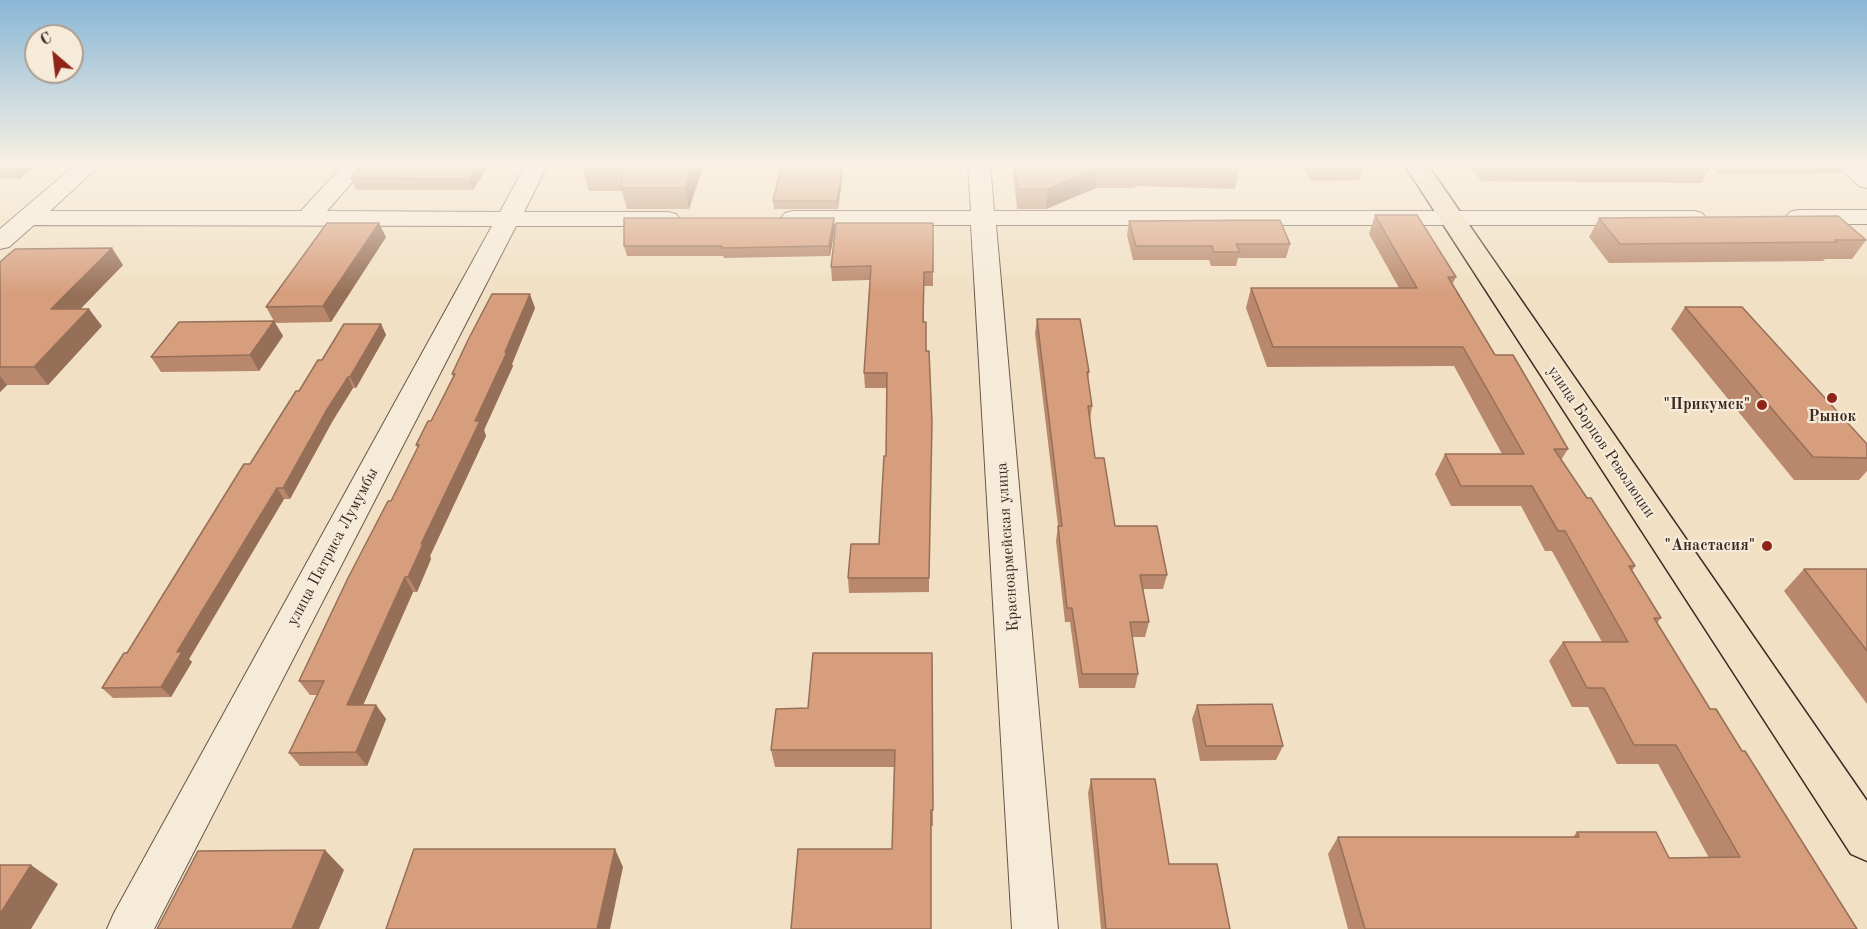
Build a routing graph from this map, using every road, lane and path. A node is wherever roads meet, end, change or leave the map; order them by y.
1 (39, 207) edge
2 (318, 207) edge
3 (514, 207) edge
4 (983, 207) edge
5 (1444, 207) edge
6 (1772, 217) edge
7 (1867, 217) edge
8 (27, 218) junction
9 (308, 218) junction
10 (984, 218) junction
11 (1713, 218) edge
12 (508, 219) junction
13 (686, 219) edge
14 (769, 219) edge
15 (1452, 219) junction
16 (0, 242) edge
17 (1867, 839) edge
18 (130, 929) edge
19 (1035, 929) edge

1 - 8 street
2 - 9 street
3 - 12 street, улица Патриса Лумумбы
4 - 10 street, Красноармейская улица
5 - 15 main road, улица Борцов Революции
6 - 7 street
8 - 9 street
8 - 16 street
9 - 12 street
10 - 14 street
10 - 15 street
10 - 19 street, Красноармейская улица
11 - 15 street
12 - 13 street
12 - 18 street, улица Патриса Лумумбы
15 - 17 main road, улица Борцов Революции

